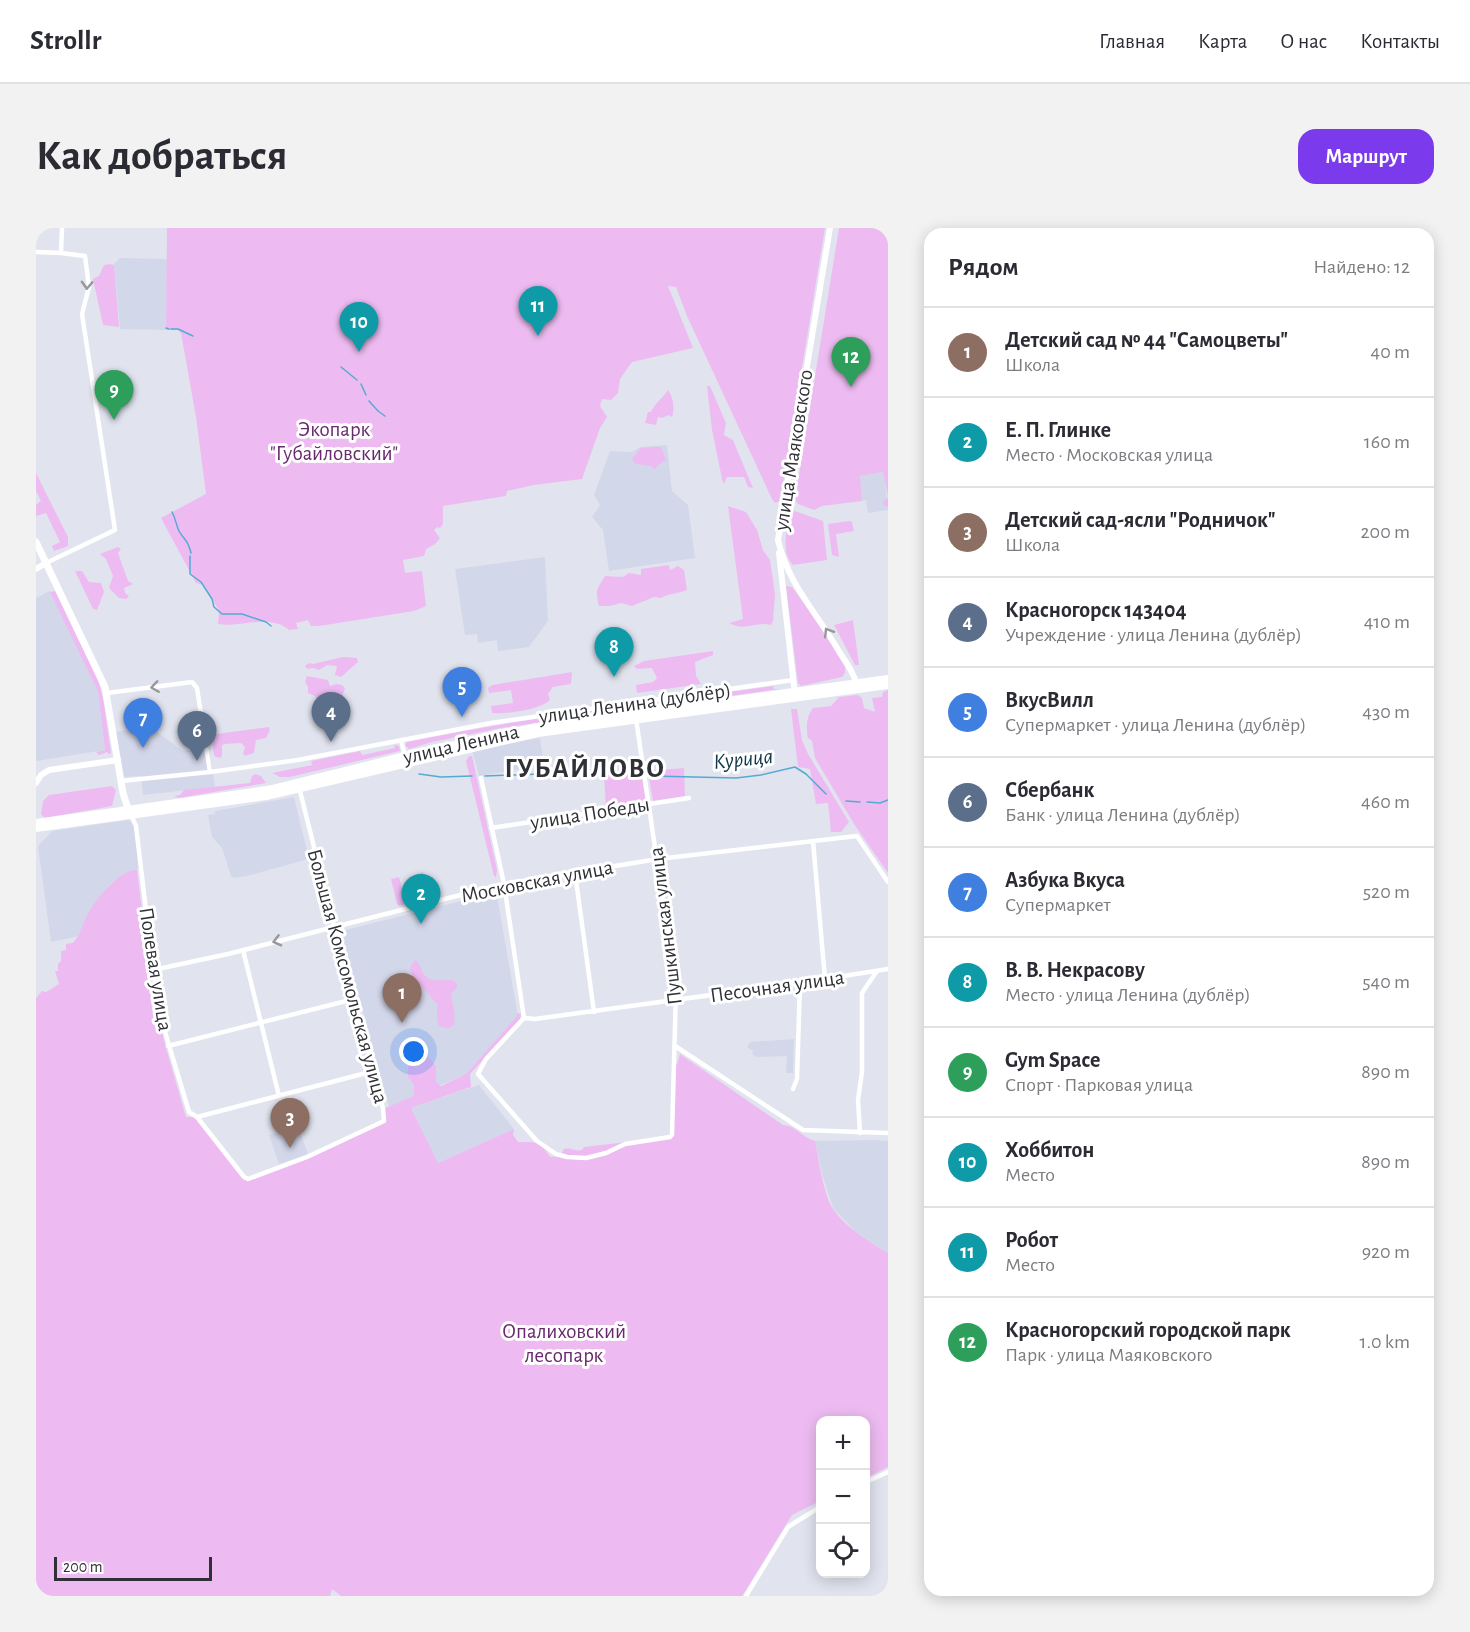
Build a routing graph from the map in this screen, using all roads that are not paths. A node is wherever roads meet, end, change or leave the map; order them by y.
1 (62, 228) edge
2 (830, 228) edge
3 (36, 252) edge
4 (60, 253) junction
5 (778, 540) junction
6 (36, 542) edge
7 (46, 563) junction
8 (36, 569) edge
9 (794, 585) junction
10 (782, 588) junction
11 (888, 679) edge
12 (793, 680) junction
13 (888, 685) edge
14 (857, 686) junction
15 (107, 693) junction
16 (795, 694) junction
17 (636, 719) junction
18 (401, 740) junction
19 (405, 756) junction
20 (118, 760) junction
21 (210, 772) junction
22 (481, 778) dead end
23 (121, 781) junction
24 (36, 783) edge
25 (298, 786) junction
26 (689, 798) dead end
27 (649, 803) junction
28 (129, 812) junction
29 (36, 823) edge
30 (36, 828) edge
31 (491, 828) junction
32 (813, 841) junction
33 (658, 859) junction
34 (575, 873) junction
35 (888, 882) edge
36 (504, 884) junction
37 (334, 927) junction
38 (243, 950) junction
39 (888, 969) edge
40 (153, 970) junction
41 (877, 971) junction
42 (825, 979) junction
43 (800, 983) junction
44 (354, 999) junction
45 (676, 1000) junction
46 (594, 1012) junction
47 (524, 1018) junction
48 (261, 1023) junction
49 (168, 1046) junction
50 (675, 1046) junction
51 (374, 1071) junction
52 (793, 1089) dead end
53 (279, 1096) junction
54 (197, 1117) junction
55 (860, 1133) junction
56 (888, 1133) edge
57 (888, 1472) edge
58 (870, 1480) edge
59 (816, 1510) edge
60 (746, 1596) edge

1 - 4 street
2 - 5 street, улица Маяковского
3 - 4 street
4 -> 7 street
5 - 9 street, улица Маяковского
5 - 10 street
6 - 7 main road
7 - 8 street
7 - 15 main road
9 - 10 street
14 -> 9 street, улица Маяковского
10 - 12 street
11 - 14 main road, улица Ленина
12 - 16 street
12 - 18 street, улица Ленина (дублёр)
13 - 14 main road, улица Ленина
14 - 16 main road, улица Ленина
15 - 20 main road
21 -> 15 street
16 - 17 main road, улица Ленина
16 - 19 main road, улица Ленина
17 - 25 main road, улица Ленина
17 - 27 street, Пушкинская улица
18 - 19 street
18 - 21 street, улица Ленина (дублёр)
19 - 25 main road, улица Ленина
20 - 23 main road
20 - 24 street
21 - 23 street, улица Ленина (дублёр)
22 - 31 street
23 - 28 main road
25 - 28 main road, улица Ленина
25 - 37 street, Большая Комсомольская улица
26 - 27 street, улица Победы
27 - 31 street, улица Победы
27 - 33 street, Пушкинская улица
28 - 29 main road, улица Ленина
28 - 30 main road, улица Ленина
28 - 40 street, Полевая улица
31 - 36 street
32 - 33 street, Московская улица
32 - 35 street, Московская улица
32 - 42 street
33 - 34 street, Московская улица
33 - 45 street, Пушкинская улица
34 - 36 street, Московская улица
34 - 46 street
36 - 37 street, Московская улица
36 - 47 street
37 -> 38 street, Московская улица
37 - 44 street, Большая Комсомольская улица
38 - 40 street, Московская улица
38 - 48 street
39 - 41 street, Песочная улица
40 - 49 street, Полевая улица
41 - 42 street, Песочная улица
41 - 55 street
42 - 43 street, Песочная улица
43 - 45 street, Песочная улица
43 - 52 street
44 - 48 street
44 - 51 street, Большая Комсомольская улица
45 - 46 street, Песочная улица
45 - 50 street, Пушкинская улица
46 - 47 street, Песочная улица
47 - 50 street, Пушкинская улица
48 - 49 street
48 - 53 street
49 - 54 street, Полевая улица
50 - 55 street
51 - 53 street
51 - 54 street, Большая Комсомольская улица
53 - 54 street
55 - 56 street
57 - 58 street
59 - 60 street

